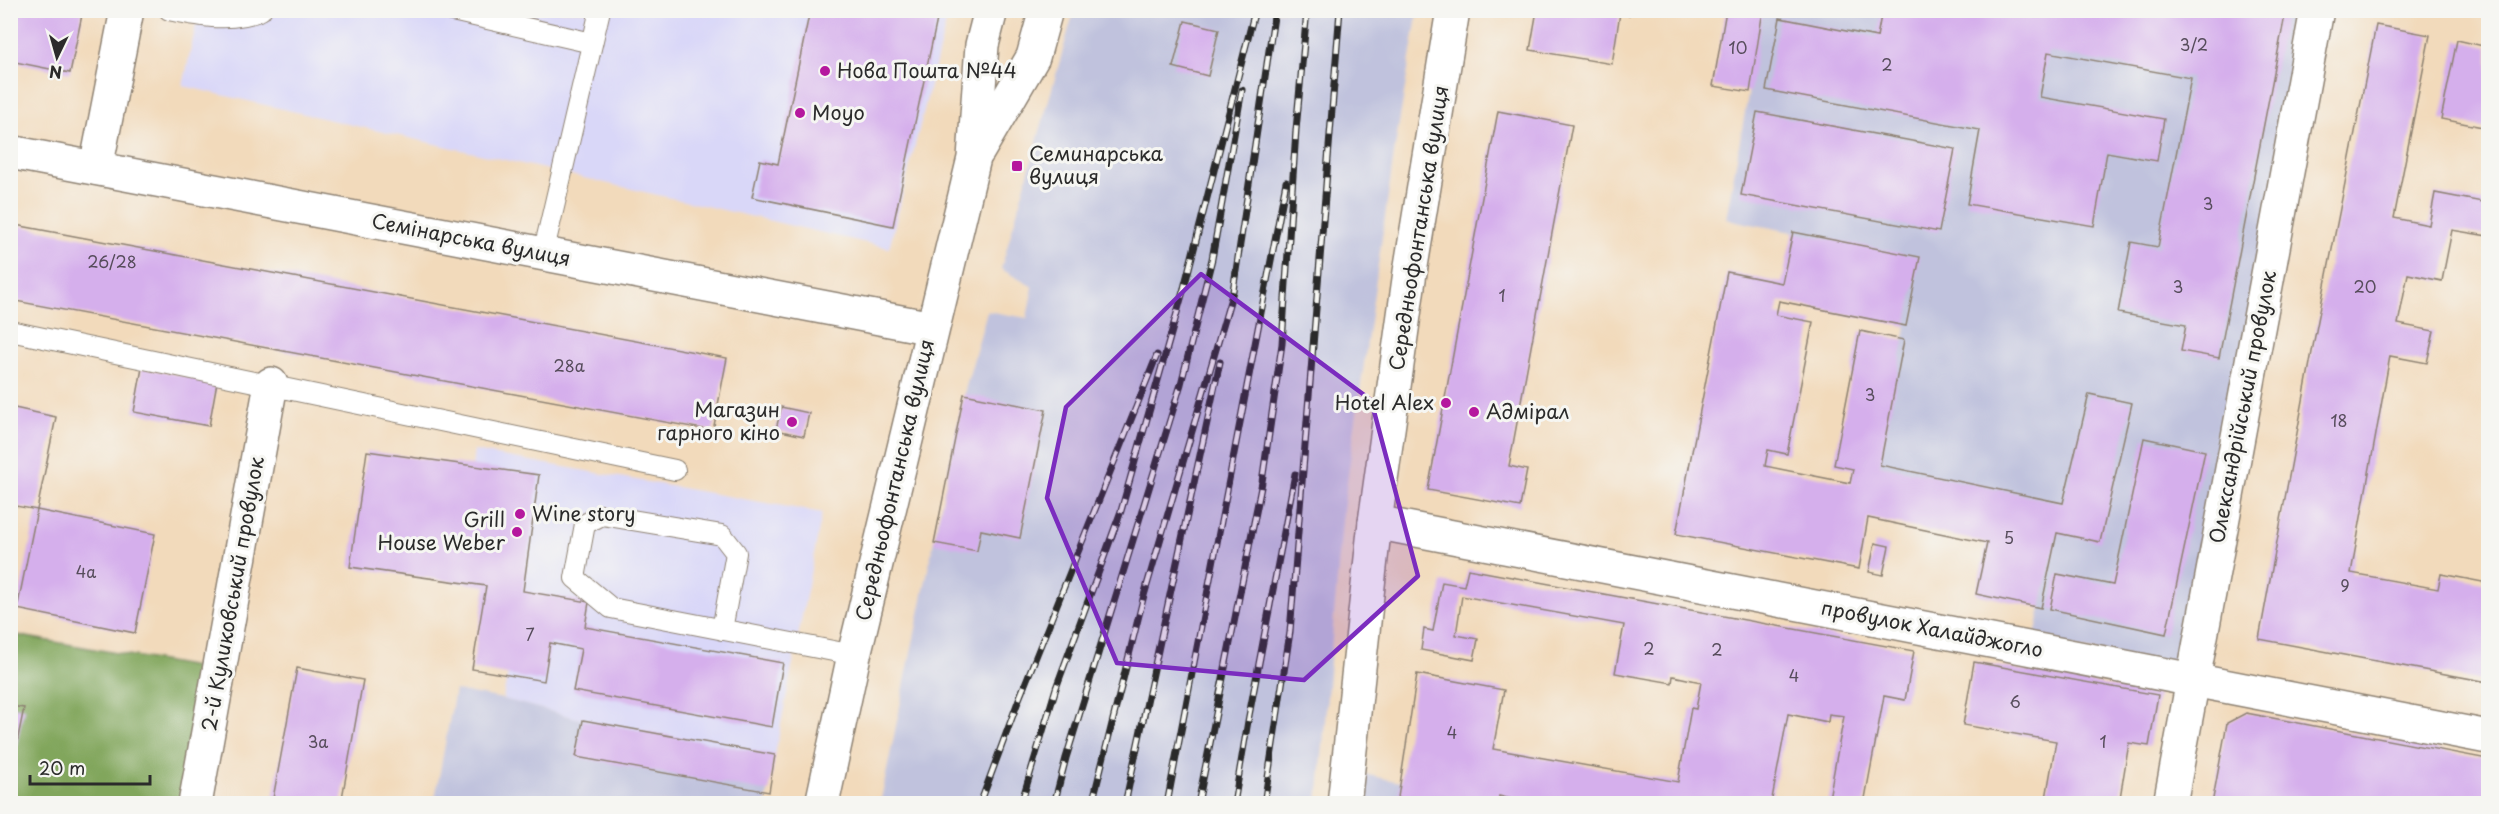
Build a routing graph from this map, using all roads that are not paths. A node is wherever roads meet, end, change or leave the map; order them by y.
1 (127, 10) edge
2 (169, 10) edge
3 (261, 10) edge
4 (448, 10) edge
5 (600, 10) edge
6 (992, 10) edge
7 (1046, 10) edge
8 (1453, 10) edge
9 (2317, 10) edge
10 (592, 43) junction
11 (10, 152) edge
12 (974, 158) junction
13 (96, 168) junction
14 (543, 254) junction
15 (932, 328) junction
16 (10, 331) edge
17 (271, 384) junction
18 (675, 470) dead end
19 (1375, 522) junction
20 (722, 630) junction
21 (854, 655) junction
22 (2193, 679) junction
23 (2488, 737) edge
24 (195, 804) edge
25 (822, 804) edge
26 (1344, 804) edge
27 (2170, 804) edge

1 - 13 street
2 - 3 lane
4 - 10 lane
5 - 10 lane
6 - 12 street, Середньофонтанська вулиця
7 - 12 street, Середньофонтанська вулиця
8 - 19 street, Середньофонтанська вулиця
9 - 22 street, Олександрійський провулок
10 - 14 lane
11 - 13 street, Семінарська вулиця
12 - 15 street, Середньофонтанська вулиця
13 - 14 street, Семінарська вулиця
14 - 15 street, Семінарська вулиця
15 - 21 street, Середньофонтанська вулиця
16 - 17 lane
17 - 18 lane
17 - 24 street, 2-й Куликовський провулок
19 - 22 street, провулок Халайджогло
19 - 26 street, Середньофонтанська вулиця
20 - 20 lane
20 - 21 lane
21 - 25 street, Середньофонтанська вулиця
22 - 23 street, провулок Халайджогло
22 - 27 street, Олександрійський провулок

